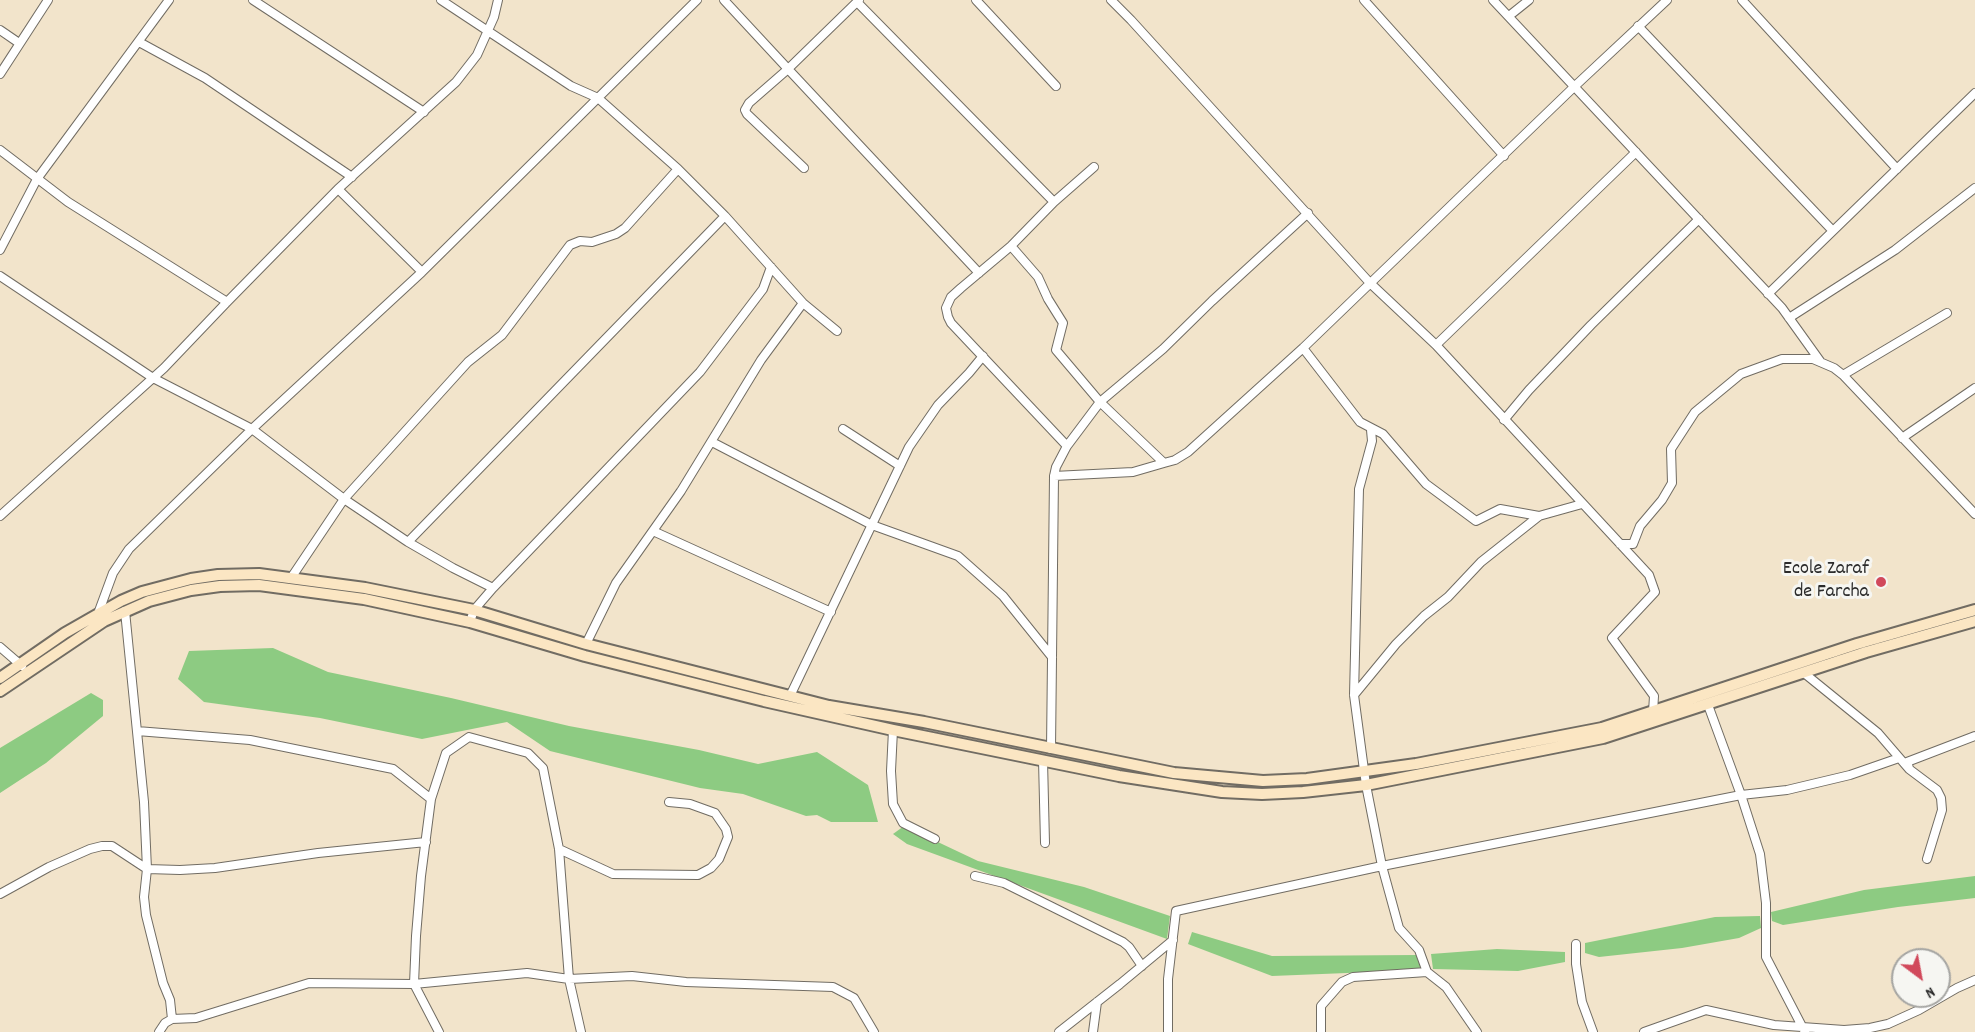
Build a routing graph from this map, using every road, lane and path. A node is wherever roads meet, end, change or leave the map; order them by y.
1 (48, 0) edge
2 (169, 0) edge
3 (253, 0) edge
4 (441, 0) edge
5 (498, 0) edge
6 (697, 0) edge
7 (724, 0) edge
8 (976, 0) edge
9 (1111, 0) edge
10 (1364, 0) edge
11 (1493, 0) edge
12 (1529, 0) edge
13 (1668, 0) edge
14 (1742, 0) edge
15 (858, 1) edge
16 (1509, 16) junction
17 (1638, 26) junction
18 (0, 30) edge
19 (487, 32) junction
20 (139, 42) junction
21 (19, 44) junction
22 (788, 69) junction
23 (0, 74) edge
24 (1056, 86) dead end
25 (1575, 86) junction
26 (1975, 93) edge
27 (598, 98) junction
28 (424, 112) junction
29 (0, 150) edge
30 (1636, 152) junction
31 (1504, 156) junction
32 (1094, 166) dead end
33 (804, 168) dead end
34 (1897, 169) junction
35 (678, 170) junction
36 (352, 177) junction
37 (37, 179) junction
38 (1975, 188) edge
39 (338, 189) junction
40 (1054, 202) junction
41 (1308, 213) junction
42 (725, 216) junction
43 (1699, 219) junction
44 (1832, 230) junction
45 (1011, 246) junction
46 (0, 250) edge
47 (771, 267) junction
48 (422, 272) junction
49 (979, 273) junction
50 (0, 276) edge
51 (1370, 283) junction
52 (1768, 294) junction
53 (226, 302) junction
54 (803, 303) junction
55 (1947, 314) dead end
56 (1789, 318) junction
57 (837, 332) dead end
58 (1436, 345) junction
59 (1303, 348) junction
60 (983, 356) junction
61 (1821, 362) junction
62 (1843, 375) junction
63 (153, 378) junction
64 (1975, 388) edge
65 (1100, 402) junction
66 (1504, 420) junction
67 (252, 429) junction
68 (843, 429) dead end
69 (1371, 430) junction
70 (1902, 438) junction
71 (712, 442) junction
72 (1067, 446) junction
73 (1164, 463) junction
74 (900, 466) junction
75 (1054, 477) junction
76 (344, 499) junction
77 (1582, 504) junction
78 (1975, 514) edge
79 (0, 516) edge
80 (1539, 516) junction
81 (872, 525) junction
82 (653, 531) junction
83 (408, 542) junction
84 (1620, 544) junction
85 (291, 578) junction
86 (493, 588) junction
87 (474, 610) junction
88 (1975, 610) edge
89 (125, 611) junction
90 (831, 612) junction
91 (102, 616) junction
92 (1975, 621) edge
93 (470, 622) junction
94 (1929, 627) junction
95 (586, 644) junction
96 (0, 647) edge
97 (1052, 657) junction
98 (23, 668) junction
99 (1804, 673) junction
100 (0, 678) edge
101 (0, 691) edge
102 (1354, 695) junction
103 (790, 696) junction
104 (1708, 705) junction
105 (1653, 712) junction
106 (893, 730) junction
107 (137, 731) junction
108 (1975, 736) edge
109 (1051, 750) junction
110 (1899, 758) junction
111 (1043, 760) junction
112 (1366, 770) junction
113 (1909, 770) junction
114 (1366, 786) junction
115 (1742, 795) junction
116 (431, 799) junction
117 (669, 802) dead end
118 (935, 839) dead end
119 (426, 842) junction
120 (1044, 843) dead end
121 (559, 849) junction
122 (1927, 859) dead end
123 (1382, 866) junction
124 (147, 869) junction
125 (975, 876) dead end
126 (0, 894) edge
127 (1173, 940) junction
128 (1576, 944) dead end
129 (1142, 966) junction
130 (1427, 972) junction
131 (569, 979) junction
132 (1975, 980) edge
133 (414, 984) junction
134 (1097, 1002) junction
135 (172, 1019) junction
136 (1803, 1029) edge
137 (159, 1032) edge
138 (439, 1032) edge
139 (581, 1032) edge
140 (874, 1032) edge
141 (1059, 1032) edge
142 (1093, 1032) edge
143 (1168, 1032) edge
144 (1321, 1032) edge
145 (1477, 1032) edge
146 (1593, 1032) edge
147 (1644, 1032) edge

1 - 21 street
2 - 20 street
3 - 28 street
4 - 19 street
5 - 19 street
6 - 27 street
7 - 22 street
8 - 24 street
9 - 41 street
10 - 31 street
11 - 16 street
12 - 16 street
13 - 17 street
14 - 34 street
15 - 22 street
15 - 40 street
16 - 25 street
17 - 25 street
17 - 44 street
18 - 21 street
19 - 27 street
19 - 28 street
20 - 36 street
20 - 37 street
21 - 23 street
22 - 33 street
22 - 49 street
25 - 30 street
25 - 31 street
26 - 34 street
27 - 35 street
27 - 48 street
28 - 36 street
29 - 37 street
30 - 43 street
30 - 58 street
31 - 51 street
32 - 40 street
34 - 44 street
35 - 42 street
35 - 76 street
36 - 39 street
37 - 46 street
37 - 53 street
38 - 56 street
39 - 48 street
39 - 53 street
40 - 45 street
41 - 51 street
41 - 65 street
42 - 47 street
42 - 83 street
43 - 52 street
43 - 66 street
44 - 52 street
45 - 49 street
45 - 65 street
47 - 54 street
47 - 86 street
48 - 67 street
49 - 60 street
50 - 63 street
51 - 58 street
51 - 59 street
52 - 56 street
53 - 63 street
54 - 57 street
54 - 71 street
55 - 62 street
56 - 61 street
58 - 66 street
59 - 69 street
59 - 73 street
60 - 72 street
60 - 74 street
61 - 62 street
61 - 84 street
62 - 70 street
63 - 67 street
63 - 79 street
64 - 70 street
65 - 72 street
65 - 73 street
66 - 77 street
67 - 76 street
67 - 91 street
68 - 74 street
69 - 80 street
69 - 102 street
70 - 78 street
71 - 81 street
71 - 82 street
72 - 75 street
73 - 75 street
74 - 81 street
75 - 97 street
76 - 83 street
76 - 85 street
77 - 80 street
77 - 84 street
80 - 102 street
81 - 90 street
81 - 97 street
82 - 90 street
82 - 95 street
83 - 86 street
84 - 105 street
85 - 87 street
85 - 91 street
86 - 87 street
87 - 93 street
87 - 95 street
88 - 94 street
89 - 91 street
89 - 93 street
89 - 107 street
90 - 103 street
91 - 98 street
92 - 94 street
93 - 106 street
94 - 99 street
94 - 105 street
95 - 103 street
96 - 98 street
97 - 109 street
98 - 100 street
98 - 101 street
99 - 104 street
99 - 110 street
102 - 112 street
103 - 109 street
104 - 114 street
104 - 115 street
105 - 112 street
106 - 111 street
106 - 118 street
107 - 116 street
107 - 124 street
108 - 113 street
109 - 112 street
110 - 113 street
110 - 115 street
111 - 114 street
111 - 120 street
112 - 114 street
113 - 122 street
114 - 123 street
115 - 123 street
115 - 136 street
116 - 119 street
116 - 121 street
117 - 121 street
119 - 124 street
119 - 133 street
121 - 131 street
123 - 127 street
123 - 130 street
124 - 126 street
124 - 135 street
125 - 129 street
127 - 129 street
127 - 143 street
128 - 146 street
129 - 134 street
130 - 144 street
130 - 145 street
131 - 133 street
131 - 139 street
131 - 140 street
132 - 136 street
133 - 135 street
133 - 138 street
134 - 141 street
134 - 142 street
135 - 137 street
136 - 147 street

